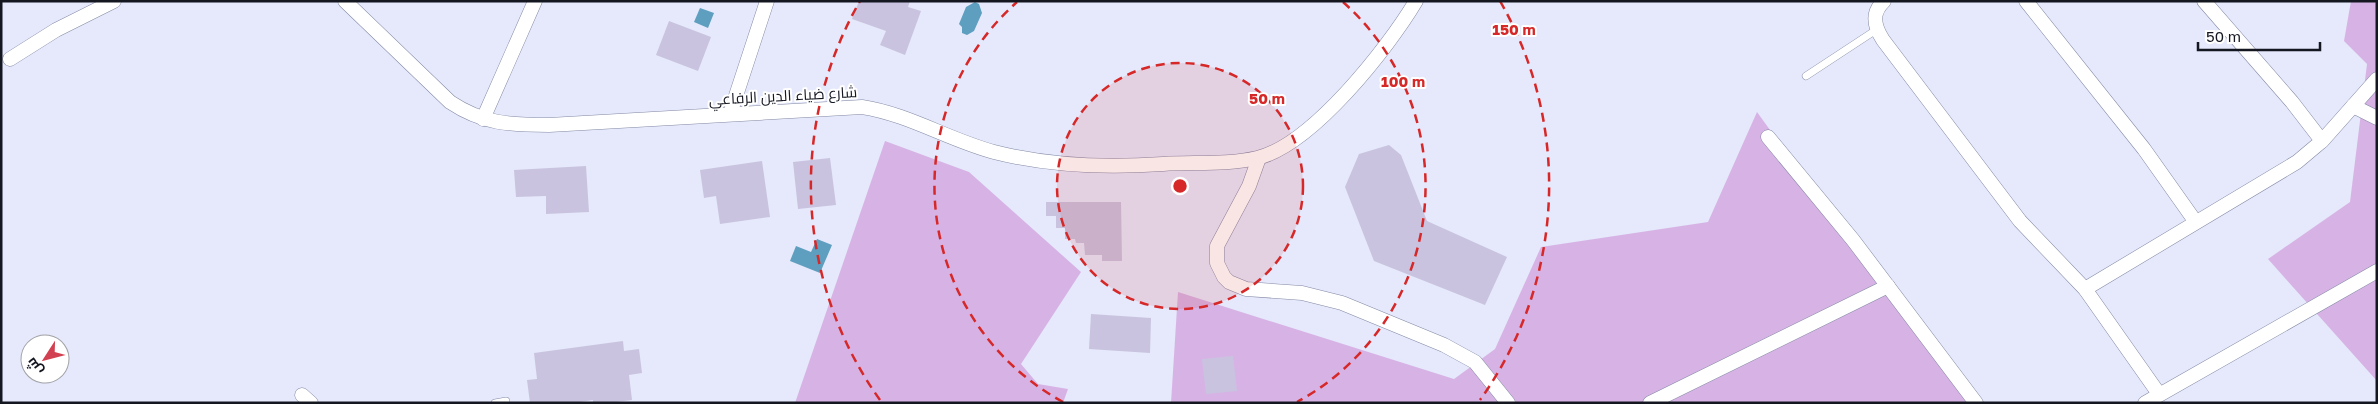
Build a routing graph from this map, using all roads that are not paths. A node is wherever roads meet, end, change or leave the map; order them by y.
1 (114, 1) edge
2 (345, 1) edge
3 (535, 1) edge
4 (767, 1) edge
5 (1416, 1) edge
6 (2026, 1) edge
7 (2204, 1) edge
8 (1877, 4) edge
9 (1876, 30) junction
10 (10, 59) dead end
11 (1806, 76) dead end
12 (2377, 80) edge
13 (2353, 106) junction
14 (730, 114) junction
15 (2377, 118) edge
16 (483, 120) junction
17 (1768, 137) dead end
18 (2322, 142) junction
19 (1260, 158) junction
20 (2195, 222) junction
21 (2377, 271) edge
22 (1888, 286) junction
23 (2085, 289) junction
24 (2159, 394) junction
25 (506, 401) dead end
26 (495, 403) edge
27 (1508, 403) edge
28 (1650, 403) edge
29 (1976, 403) edge
30 (2145, 403) edge

1 - 10 street
2 - 16 street, شارع ضياء الدين الرفاعي
3 - 16 street
4 - 14 street
5 - 19 street, شارع ضياء الدين الرفاعي
6 - 20 street
7 - 18 street
8 - 9 street
9 - 11 lane
9 - 23 street
12 - 13 street
13 - 15 street
13 - 18 street
14 - 16 street, شارع ضياء الدين الرفاعي
14 - 19 street, شارع ضياء الدين الرفاعي
17 - 22 street
18 - 20 street
19 - 27 street
20 - 23 street
21 - 24 street
22 - 28 street
22 - 29 street
23 - 24 street
24 - 30 street
25 - 26 lane

